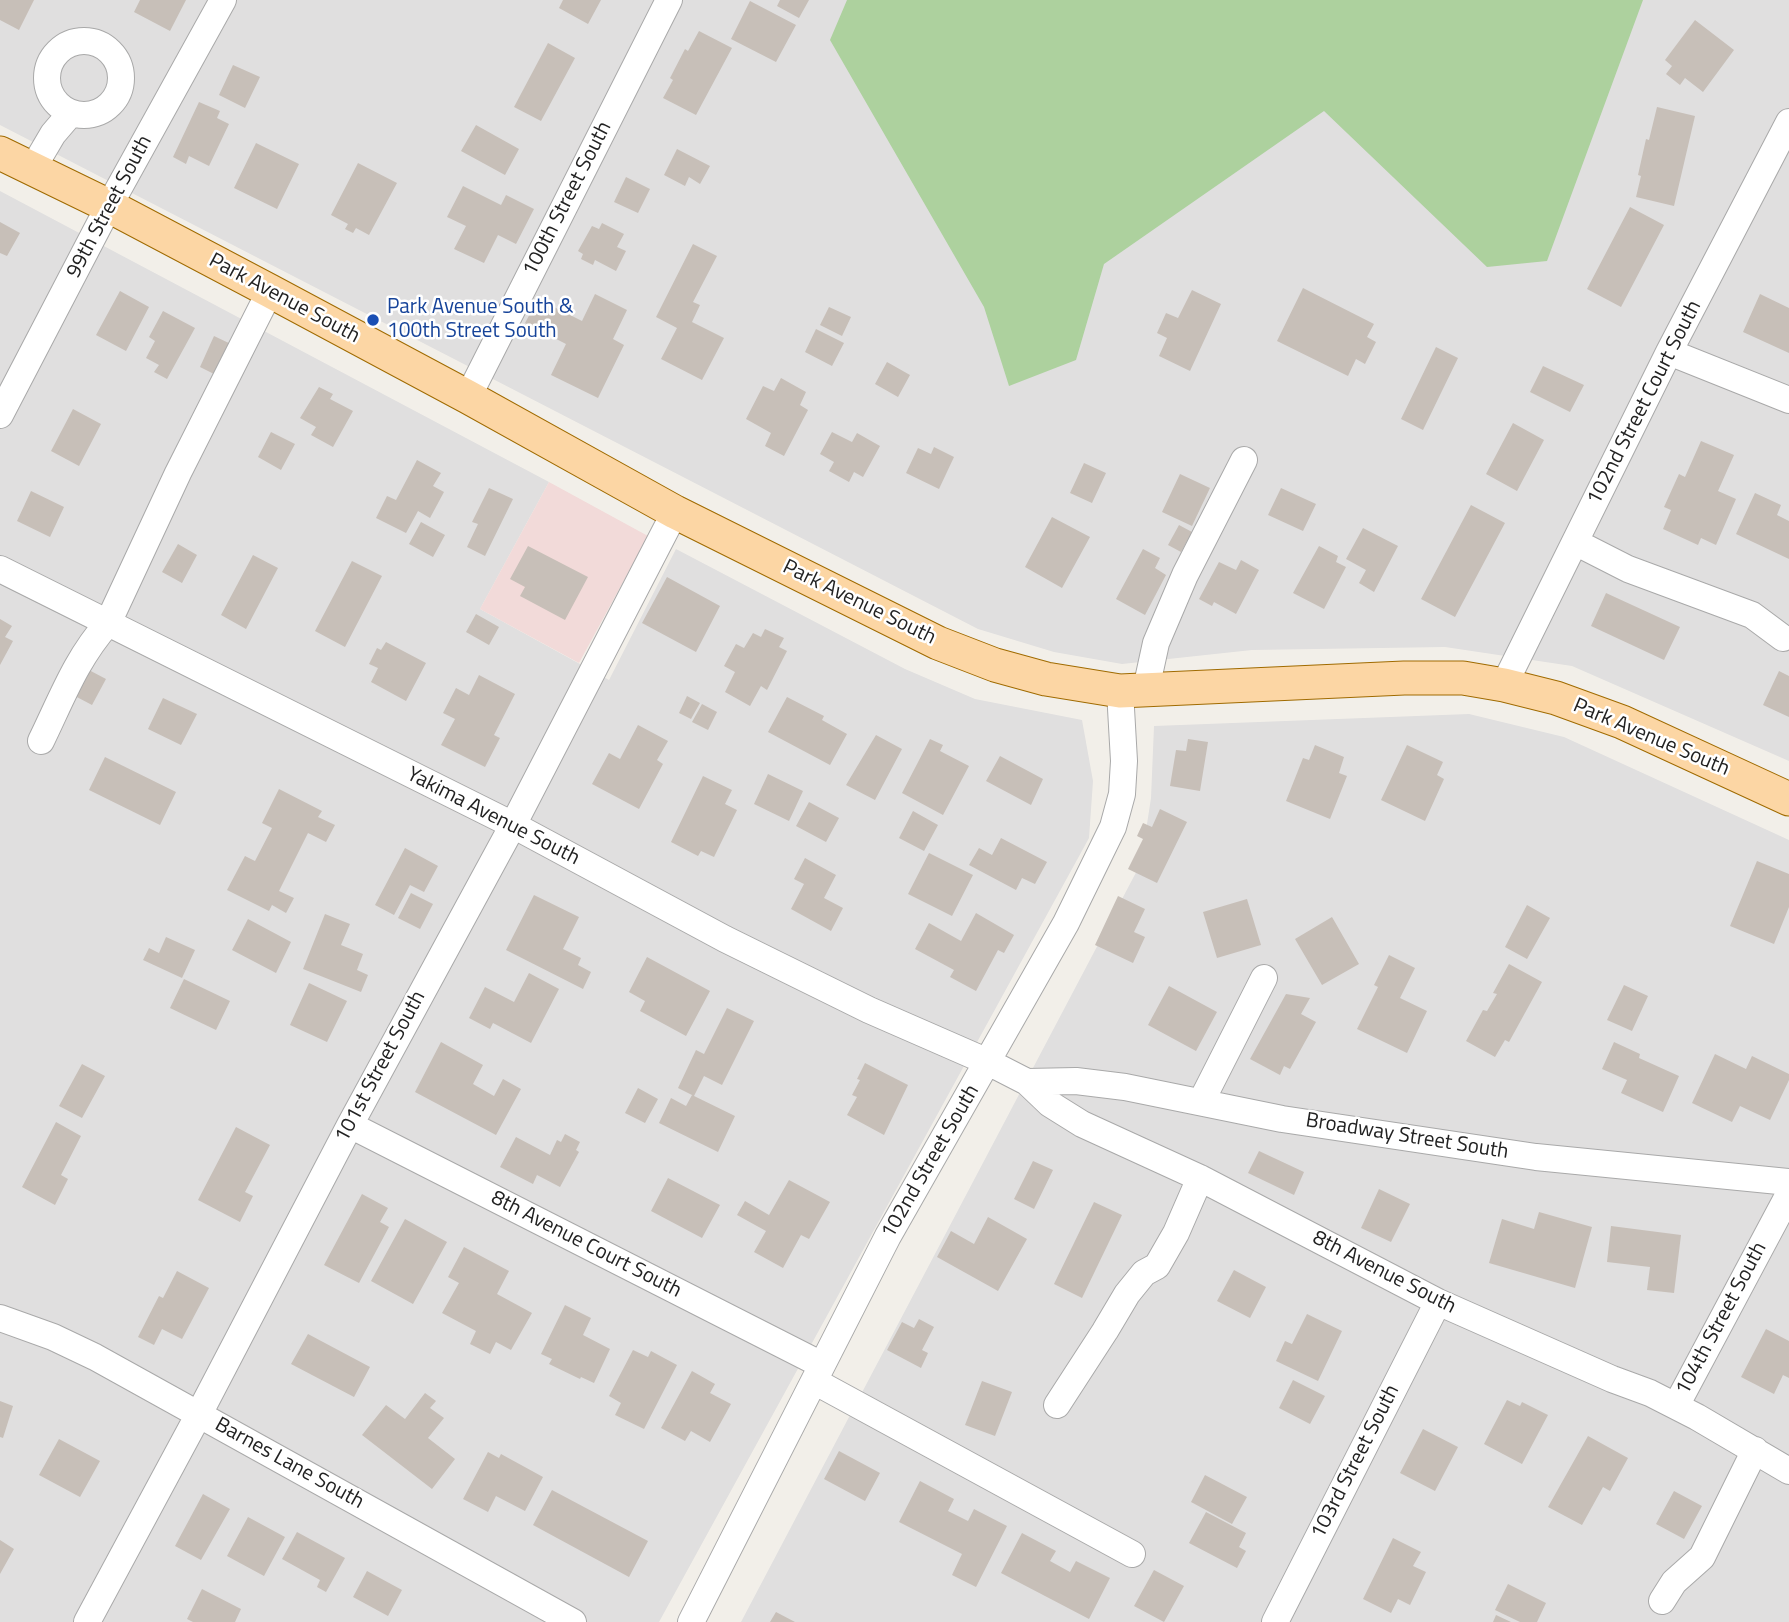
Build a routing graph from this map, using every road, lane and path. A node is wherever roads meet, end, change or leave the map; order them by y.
1 (223, 0) edge
2 (669, 0) edge
3 (71, 113) dead end
4 (1789, 122) edge
5 (0, 153) edge
6 (33, 168) junction
7 (109, 206) junction
8 (270, 291) junction
9 (1669, 352) junction
10 (468, 397) junction
11 (1789, 400) edge
12 (0, 415) edge
13 (1244, 460) dead end
14 (675, 512) junction
15 (1575, 542) junction
16 (0, 569) edge
17 (107, 622) junction
18 (1783, 638) dead end
19 (1504, 685) junction
20 (1133, 690) junction
21 (41, 741) dead end
22 (1789, 799) edge
23 (513, 825) junction
24 (1264, 978) dead end
25 (988, 1062) junction
26 (1027, 1082) junction
27 (1201, 1102) junction
28 (350, 1125) junction
29 (1199, 1178) junction
30 (1789, 1182) edge
31 (1789, 1194) edge
32 (1438, 1302) junction
33 (0, 1318) edge
34 (818, 1373) junction
35 (1056, 1405) dead end
36 (1676, 1406) junction
37 (200, 1414) junction
38 (1755, 1450) junction
39 (1789, 1471) edge
40 (1132, 1554) dead end
41 (1662, 1601) dead end
42 (87, 1622) edge
43 (573, 1622) edge
44 (691, 1622) edge
45 (1275, 1622) edge

1 - 7 street, 99th Street South
2 - 10 street, 100th Street South
3 - 6 street
4 - 9 street, 102nd Street Court South
5 - 6 main road, Park Avenue South
6 - 7 main road, Park Avenue South
7 - 8 main road, Park Avenue South
7 - 12 street, 99th Street South
8 - 10 main road, Park Avenue South
8 - 17 street
9 - 11 street
9 - 15 street, 102nd Street Court South
10 - 14 main road, Park Avenue South
13 - 20 street, 102nd Street South
14 - 20 main road, Park Avenue South
14 - 23 street, 101st Street South
15 - 18 street
15 - 19 street, 102nd Street Court South
16 - 17 street, Yakima Avenue South
17 - 21 street
17 - 23 street, Yakima Avenue South
19 - 20 main road, Park Avenue South
19 - 22 main road, Park Avenue South
20 - 25 street, 102nd Street South
23 - 25 street, Yakima Avenue South
23 - 28 street, 101st Street South
24 - 27 street
25 - 26 street, 8th Avenue South
25 - 34 street, 102nd Street South
26 - 27 street, Broadway Street South
26 - 29 street, 8th Avenue South
27 - 30 street, Broadway Street South
28 - 34 street, 8th Avenue Court South
28 - 37 street, 101st Street South
29 - 32 street, 8th Avenue South
29 - 35 street
31 - 36 street, 104th Street South
32 - 36 street, 8th Avenue South
32 - 45 street, 103rd Street South
33 - 37 street, Barnes Lane South
34 - 40 street, 8th Avenue Court South
34 - 44 street, 102nd Street South
36 - 38 street, 8th Avenue South
37 - 42 street, 101st Street South
37 - 43 street, Barnes Lane South
38 - 39 street, 8th Avenue South
38 - 41 street

